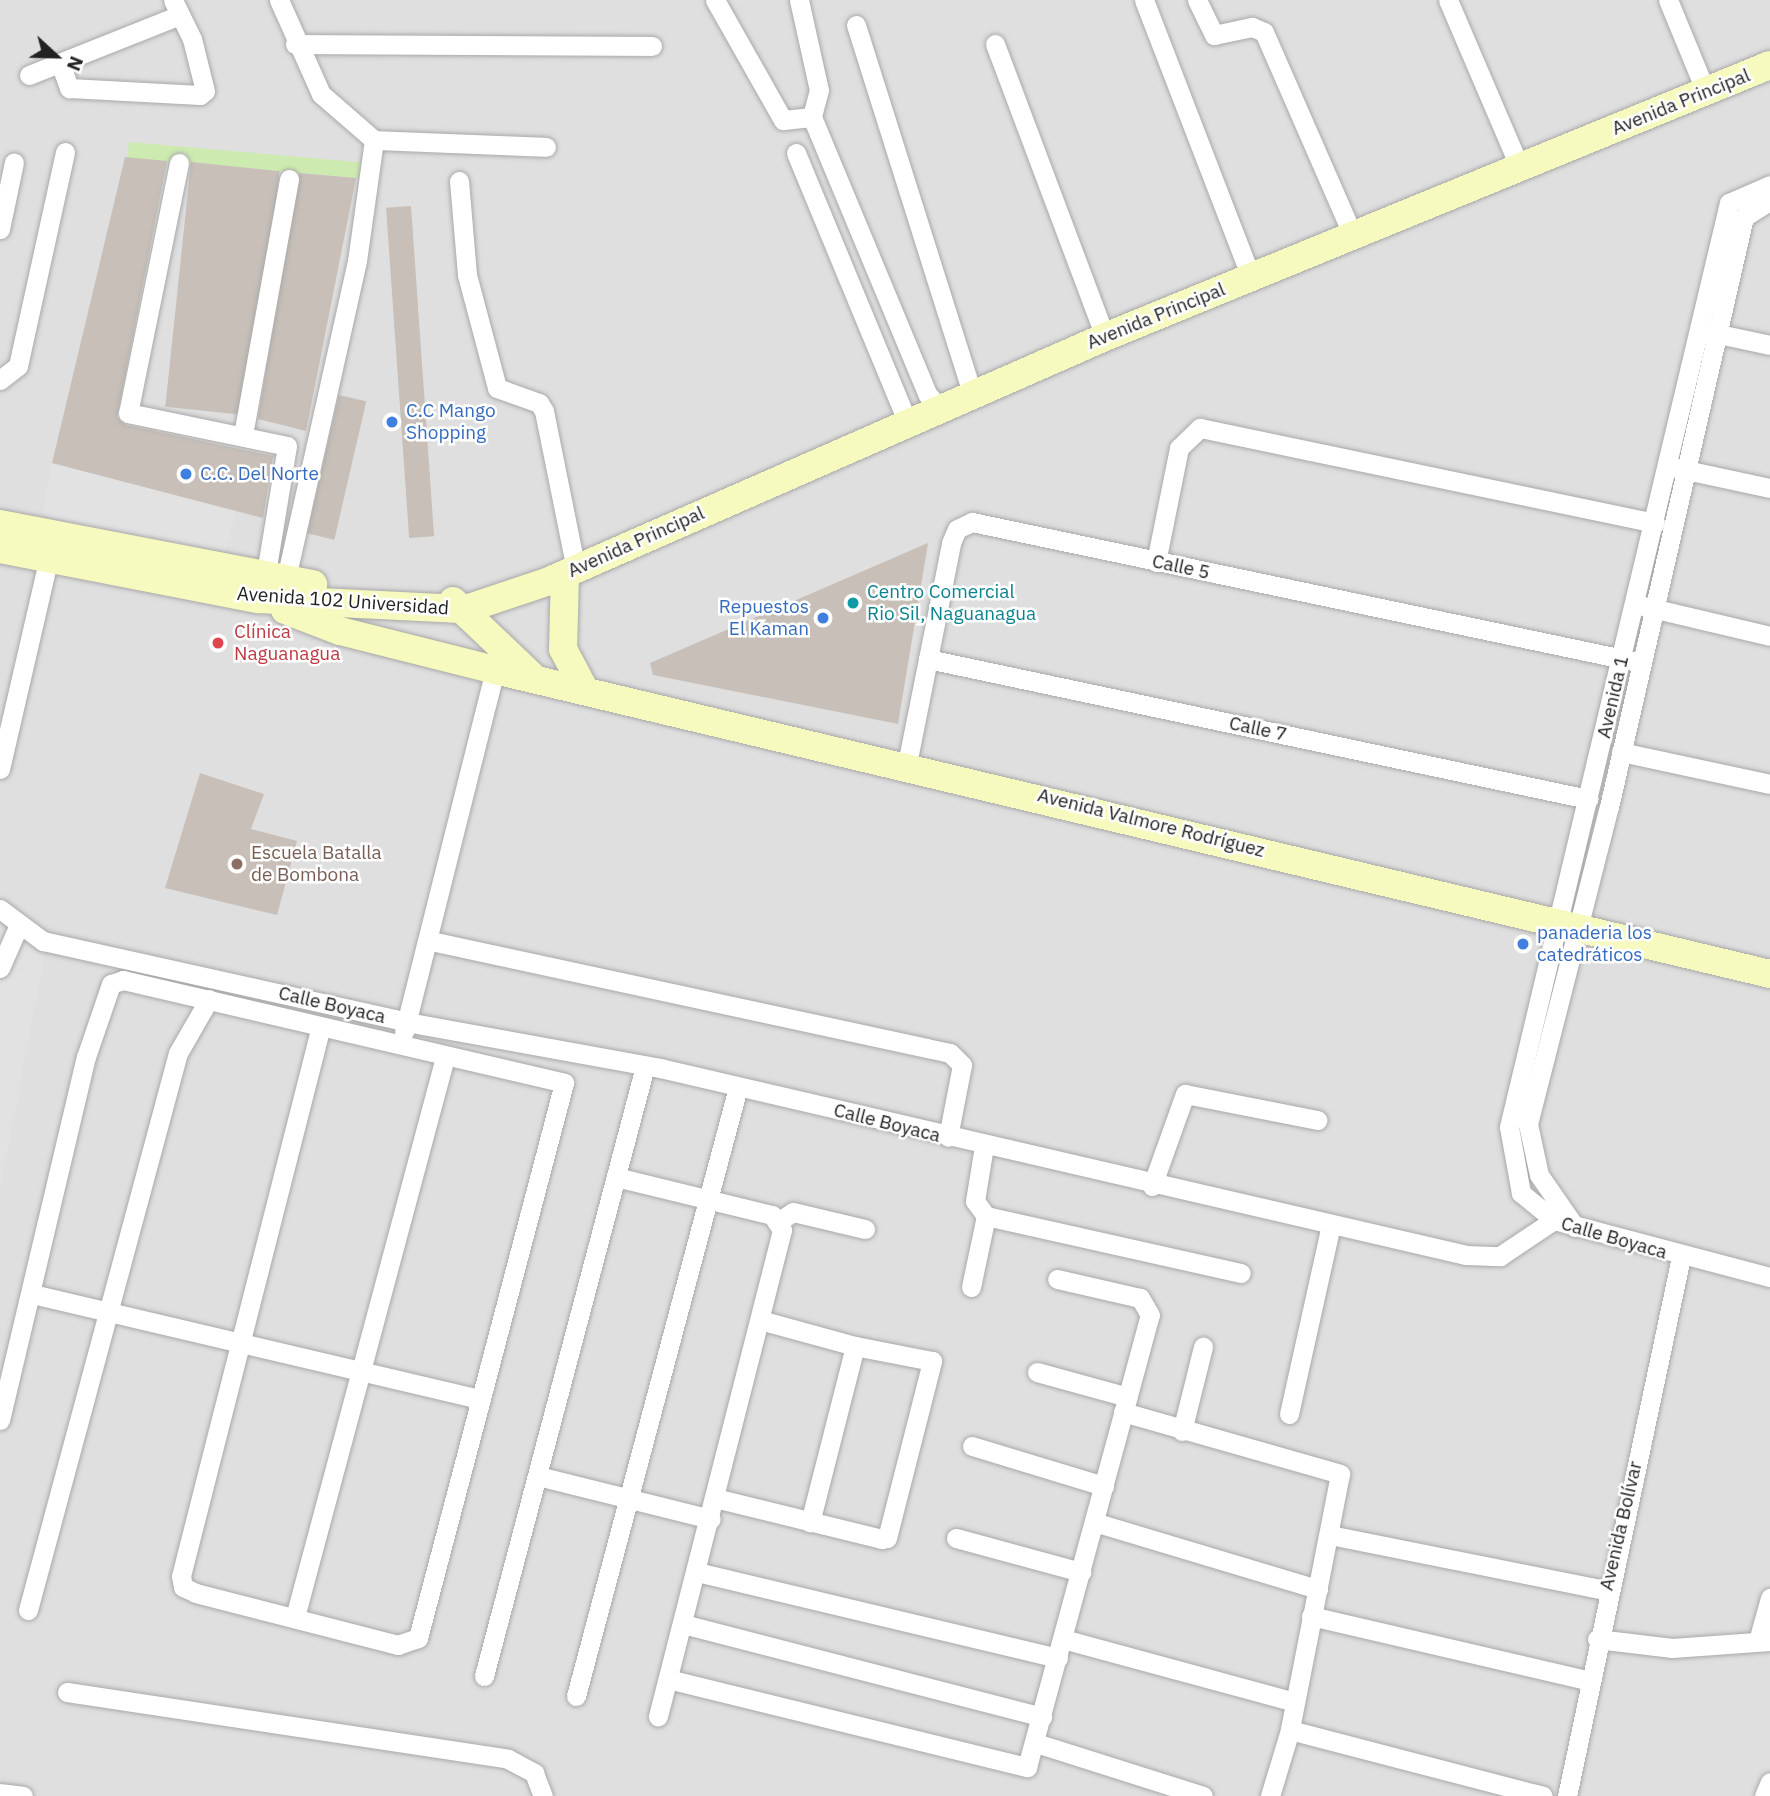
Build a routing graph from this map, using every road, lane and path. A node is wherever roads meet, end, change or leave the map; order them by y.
1 (279, 0) edge
2 (715, 0) edge
3 (799, 0) edge
4 (1144, 0) edge
5 (1197, 0) edge
6 (1448, 0) edge
7 (1668, 0) edge
8 (176, 8) edge
9 (856, 25) dead end
10 (295, 44) junction
11 (995, 44) dead end
12 (652, 46) dead end
13 (60, 63) junction
14 (1770, 65) edge
15 (29, 75) dead end
16 (1706, 92) junction
17 (812, 117) junction
18 (374, 140) junction
19 (547, 147) dead end
20 (65, 152) dead end
21 (796, 153) dead end
22 (14, 162) dead end
23 (179, 163) dead end
24 (1520, 168) junction
25 (289, 179) dead end
26 (459, 181) dead end
27 (1770, 185) edge
28 (1770, 201) edge
29 (0, 229) edge
30 (1353, 236) junction
31 (1251, 277) junction
32 (1710, 332) junction
33 (1105, 337) junction
34 (1770, 345) edge
35 (0, 380) edge
36 (972, 393) junction
37 (939, 407) junction
38 (907, 421) junction
39 (243, 435) junction
40 (1677, 468) junction
41 (1770, 488) edge
42 (1655, 523) junction
43 (0, 524) edge
44 (51, 545) junction
45 (0, 549) edge
46 (1156, 562) junction
47 (563, 575) junction
48 (270, 587) junction
49 (424, 598) junction
50 (1645, 607) junction
51 (466, 609) junction
52 (1770, 636) edge
53 (443, 657) junction
54 (928, 659) junction
55 (1632, 661) junction
56 (495, 670) junction
57 (532, 676) junction
58 (583, 687) junction
59 (1621, 752) junction
60 (907, 765) junction
61 (0, 769) edge
62 (1770, 784) edge
63 (1588, 799) junction
64 (0, 909) edge
65 (1565, 923) junction
66 (18, 927) junction
67 (431, 941) junction
68 (1, 971) edge
69 (1770, 974) edge
70 (209, 999) junction
71 (407, 1022) junction
72 (320, 1030) junction
73 (401, 1046) junction
74 (446, 1058) junction
75 (645, 1066) junction
76 (737, 1087) junction
77 (1317, 1120) dead end
78 (948, 1137) junction
79 (984, 1146) junction
80 (617, 1177) junction
81 (1152, 1186) junction
82 (708, 1198) junction
83 (986, 1216) junction
84 (781, 1220) junction
85 (1554, 1220) junction
86 (1331, 1225) junction
87 (1575, 1227) junction
88 (865, 1229) dead end
89 (1681, 1257) junction
90 (1241, 1273) dead end
91 (1770, 1277) edge
92 (1058, 1279) dead end
93 (971, 1287) dead end
94 (32, 1294) junction
95 (112, 1315) junction
96 (760, 1320) junction
97 (239, 1345) junction
98 (855, 1346) junction
99 (1203, 1347) dead end
100 (362, 1371) junction
101 (1037, 1372) dead end
102 (481, 1399) junction
103 (1125, 1405) junction
104 (1289, 1414) dead end
105 (0, 1420) edge
106 (1182, 1431) junction
107 (972, 1446) dead end
108 (537, 1475) junction
109 (1104, 1486) junction
110 (629, 1499) junction
111 (715, 1499) junction
112 (710, 1519) junction
113 (810, 1522) junction
114 (1094, 1522) junction
115 (1330, 1535) junction
116 (956, 1538) dead end
117 (697, 1572) junction
118 (1081, 1572) junction
119 (1318, 1589) junction
120 (1606, 1590) junction
121 (1770, 1598) edge
122 (28, 1610) dead end
123 (1311, 1616) junction
124 (295, 1617) junction
125 (683, 1624) junction
126 (1597, 1639) junction
127 (1764, 1641) edge
128 (1061, 1648) junction
129 (484, 1676) dead end
130 (668, 1679) junction
131 (1590, 1681) junction
132 (67, 1692) dead end
133 (576, 1696) dead end
134 (1295, 1702) junction
135 (658, 1716) dead end
136 (1042, 1717) junction
137 (1290, 1730) junction
138 (1036, 1743) junction
139 (1770, 1782) edge
140 (0, 1793) edge
141 (23, 1796) edge
142 (543, 1796) edge
143 (1203, 1796) edge
144 (1270, 1796) edge
145 (1543, 1796) edge
146 (1567, 1796) edge
147 (1764, 1796) edge

1 - 10 street
2 - 17 street
3 - 17 street
4 - 31 street
5 - 30 street
6 - 24 street
7 - 16 street
8 - 13 street
8 - 13 street
9 - 36 street
10 - 12 street
10 - 18 street
11 - 33 street
13 - 15 street
14 - 16 main road, Avenida Principal
16 - 24 main road, Avenida Principal
17 - 37 street
18 - 19 street
18 - 48 street
20 - 35 street
21 - 38 street
22 - 29 street
23 - 39 street
24 - 30 main road, Avenida Principal
25 - 39 street
26 - 47 street
27 - 32 street, Avenida 1
28 - 32 street, Avenida 1
30 - 31 main road, Avenida Principal
31 - 33 main road, Avenida Principal
32 - 34 street
32 - 40 street, Avenida 1
33 - 36 main road, Avenida Principal
36 - 37 main road, Avenida Principal
37 - 38 main road, Avenida Principal
38 - 47 main road, Avenida Principal
39 - 48 street
40 - 41 street
40 - 42 street, Avenida 1
40 - 50 street, Avenida 1
42 - 46 street
42 - 50 street, Avenida 1
43 - 44 main road, Avenida 102 Universidad
44 - 45 main road, Avenida 102 Universidad
44 - 48 main road, Avenida 102 Universidad
44 - 61 street
46 - 54 street, Calle 5
46 - 55 street, Calle 5
47 - 49 main road, Avenida 102 Universidad
47 - 51 main road, Avenida 102 Universidad
47 - 58 main road
48 - 49 main road, Avenida 102 Universidad
48 - 53 main road, Avenida Valmore Rodríguez
49 - 51 main road
49 - 53 main road
50 - 52 street
50 - 55 street, Avenida 1
51 - 57 main road
53 - 56 main road, Avenida Valmore Rodríguez
54 - 60 street, Calle 5
54 - 63 street, Calle 7
55 - 59 street, Avenida 1
55 - 63 street, Avenida 1
56 - 57 main road, Avenida Valmore Rodríguez
56 - 67 street
57 - 58 main road, Avenida Valmore Rodríguez
58 - 60 main road, Avenida Valmore Rodríguez
59 - 62 street
59 - 65 street, Avenida 1
60 - 65 main road, Avenida Valmore Rodríguez
63 - 65 street, Avenida 1
64 - 66 street, Calle Boyaca
65 - 69 main road, Avenida Valmore Rodríguez
65 - 85 street, Avenida 1
65 - 87 street, Avenida 1
66 - 68 street
66 - 71 street, Calle Boyaca
67 - 71 street
67 - 78 street
70 - 72 street
70 - 94 street
70 - 95 street
71 - 73 street
71 - 75 street, Calle Boyaca
72 - 73 street
72 - 97 street
73 - 74 street
74 - 100 street
74 - 102 street
75 - 76 street, Calle Boyaca
75 - 80 street
76 - 78 street, Calle Boyaca
76 - 82 street
77 - 81 street
78 - 79 street, Calle Boyaca
79 - 81 street, Calle Boyaca
79 - 83 street
80 - 82 street
80 - 108 street
81 - 86 street, Calle Boyaca
82 - 84 street
82 - 110 street
83 - 90 street
83 - 93 street
84 - 88 street
84 - 96 street
85 - 86 street, Calle Boyaca
85 - 87 street, Calle Boyaca
86 - 104 street
87 - 89 street, Calle Boyaca
89 - 91 street, Calle Boyaca
89 - 120 street, Avenida Bolívar
92 - 103 street
94 - 95 street
94 - 105 street
95 - 97 street
95 - 122 street
96 - 98 street
96 - 111 street
97 - 100 street
97 - 124 street
98 - 113 street
98 - 113 street
99 - 106 street
100 - 102 street
100 - 124 street
101 - 103 street
102 - 124 street
103 - 106 street
103 - 109 street
106 - 115 street
107 - 109 street
108 - 110 street
108 - 129 street
109 - 114 street
110 - 112 street
110 - 133 street
111 - 112 street
111 - 113 street
112 - 117 street
114 - 118 street
114 - 119 street
115 - 119 street
115 - 120 street
116 - 118 street
117 - 125 street
117 - 128 street
118 - 128 street
119 - 123 street
120 - 126 street, Avenida Bolívar
121 - 127 street
123 - 131 street
123 - 134 street
125 - 130 street
125 - 136 street
126 - 127 street
126 - 131 street, Avenida Bolívar
128 - 134 street
128 - 136 street
130 - 135 street
130 - 138 street
131 - 146 street, Avenida Bolívar
132 - 142 street
134 - 137 street
136 - 138 street
137 - 144 street
137 - 145 street
138 - 143 street
139 - 147 street
140 - 141 street

